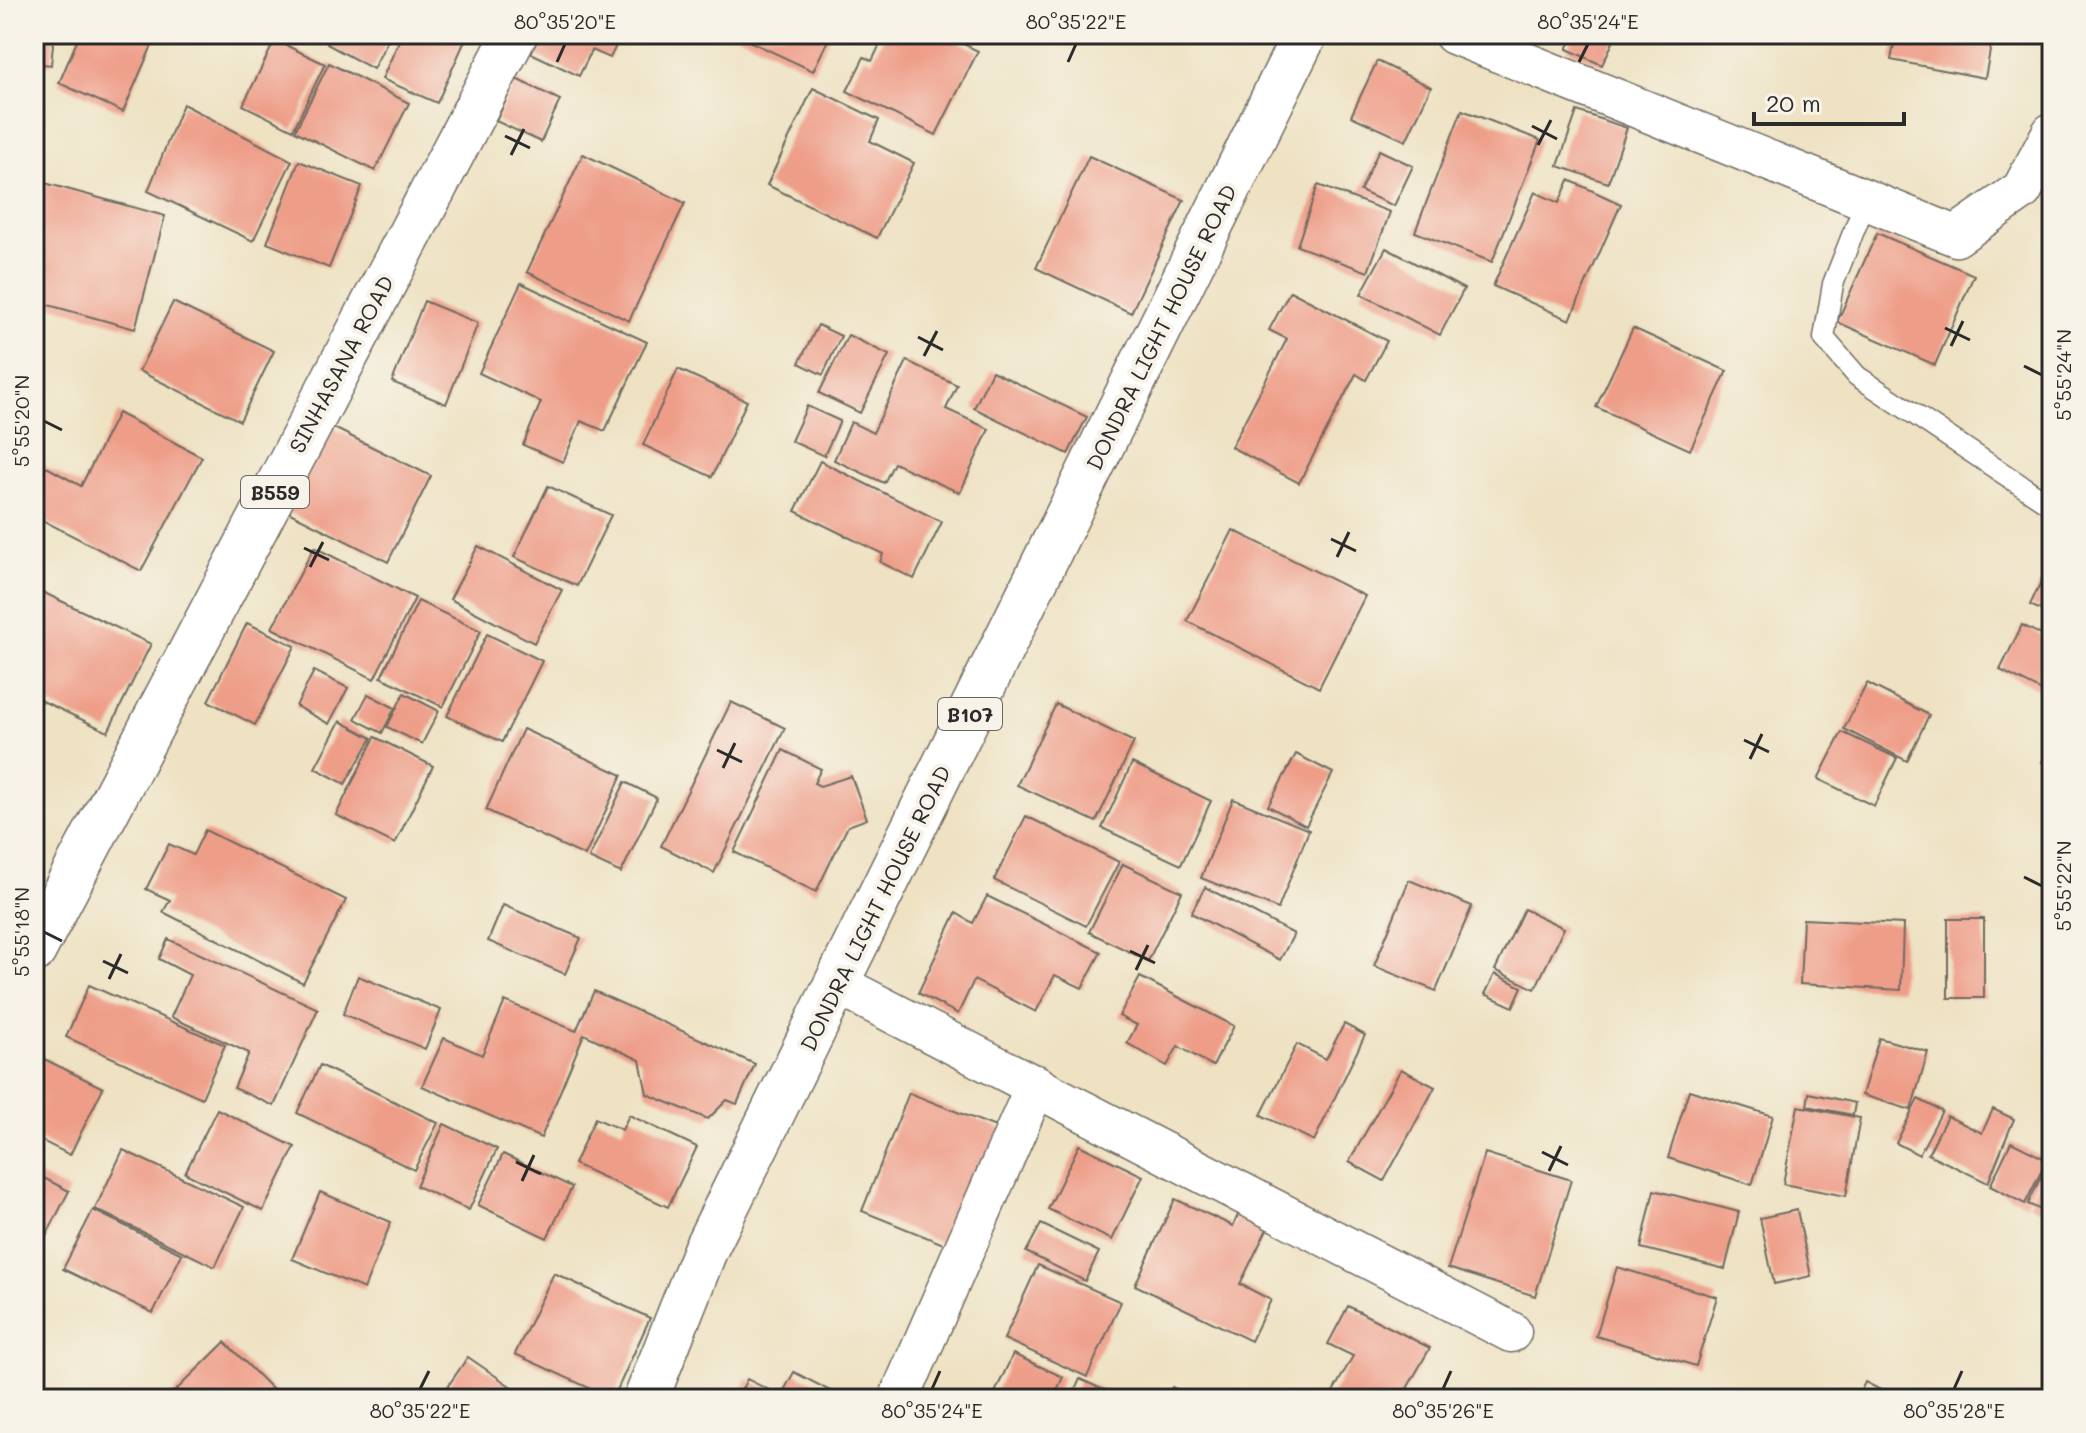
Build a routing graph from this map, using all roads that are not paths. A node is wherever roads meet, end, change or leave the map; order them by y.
1 (515, 34) edge
2 (1305, 34) edge
3 (1454, 34) edge
4 (2052, 133) edge
5 (1866, 200) junction
6 (2052, 506) edge
7 (34, 950) edge
8 (837, 984) junction
9 (1036, 1085) junction
10 (1511, 1332) dead end
11 (646, 1399) edge
12 (899, 1399) edge

1 - 7 main road, SINHASANA ROAD / B559
2 - 8 main road, DONDRA LIGHT HOUSE ROAD / B107
3 - 5 street
4 - 5 street
5 - 6 lane
8 - 9 street
8 - 11 main road, DONDRA LIGHT HOUSE ROAD / B107
9 - 10 street
9 - 12 street

